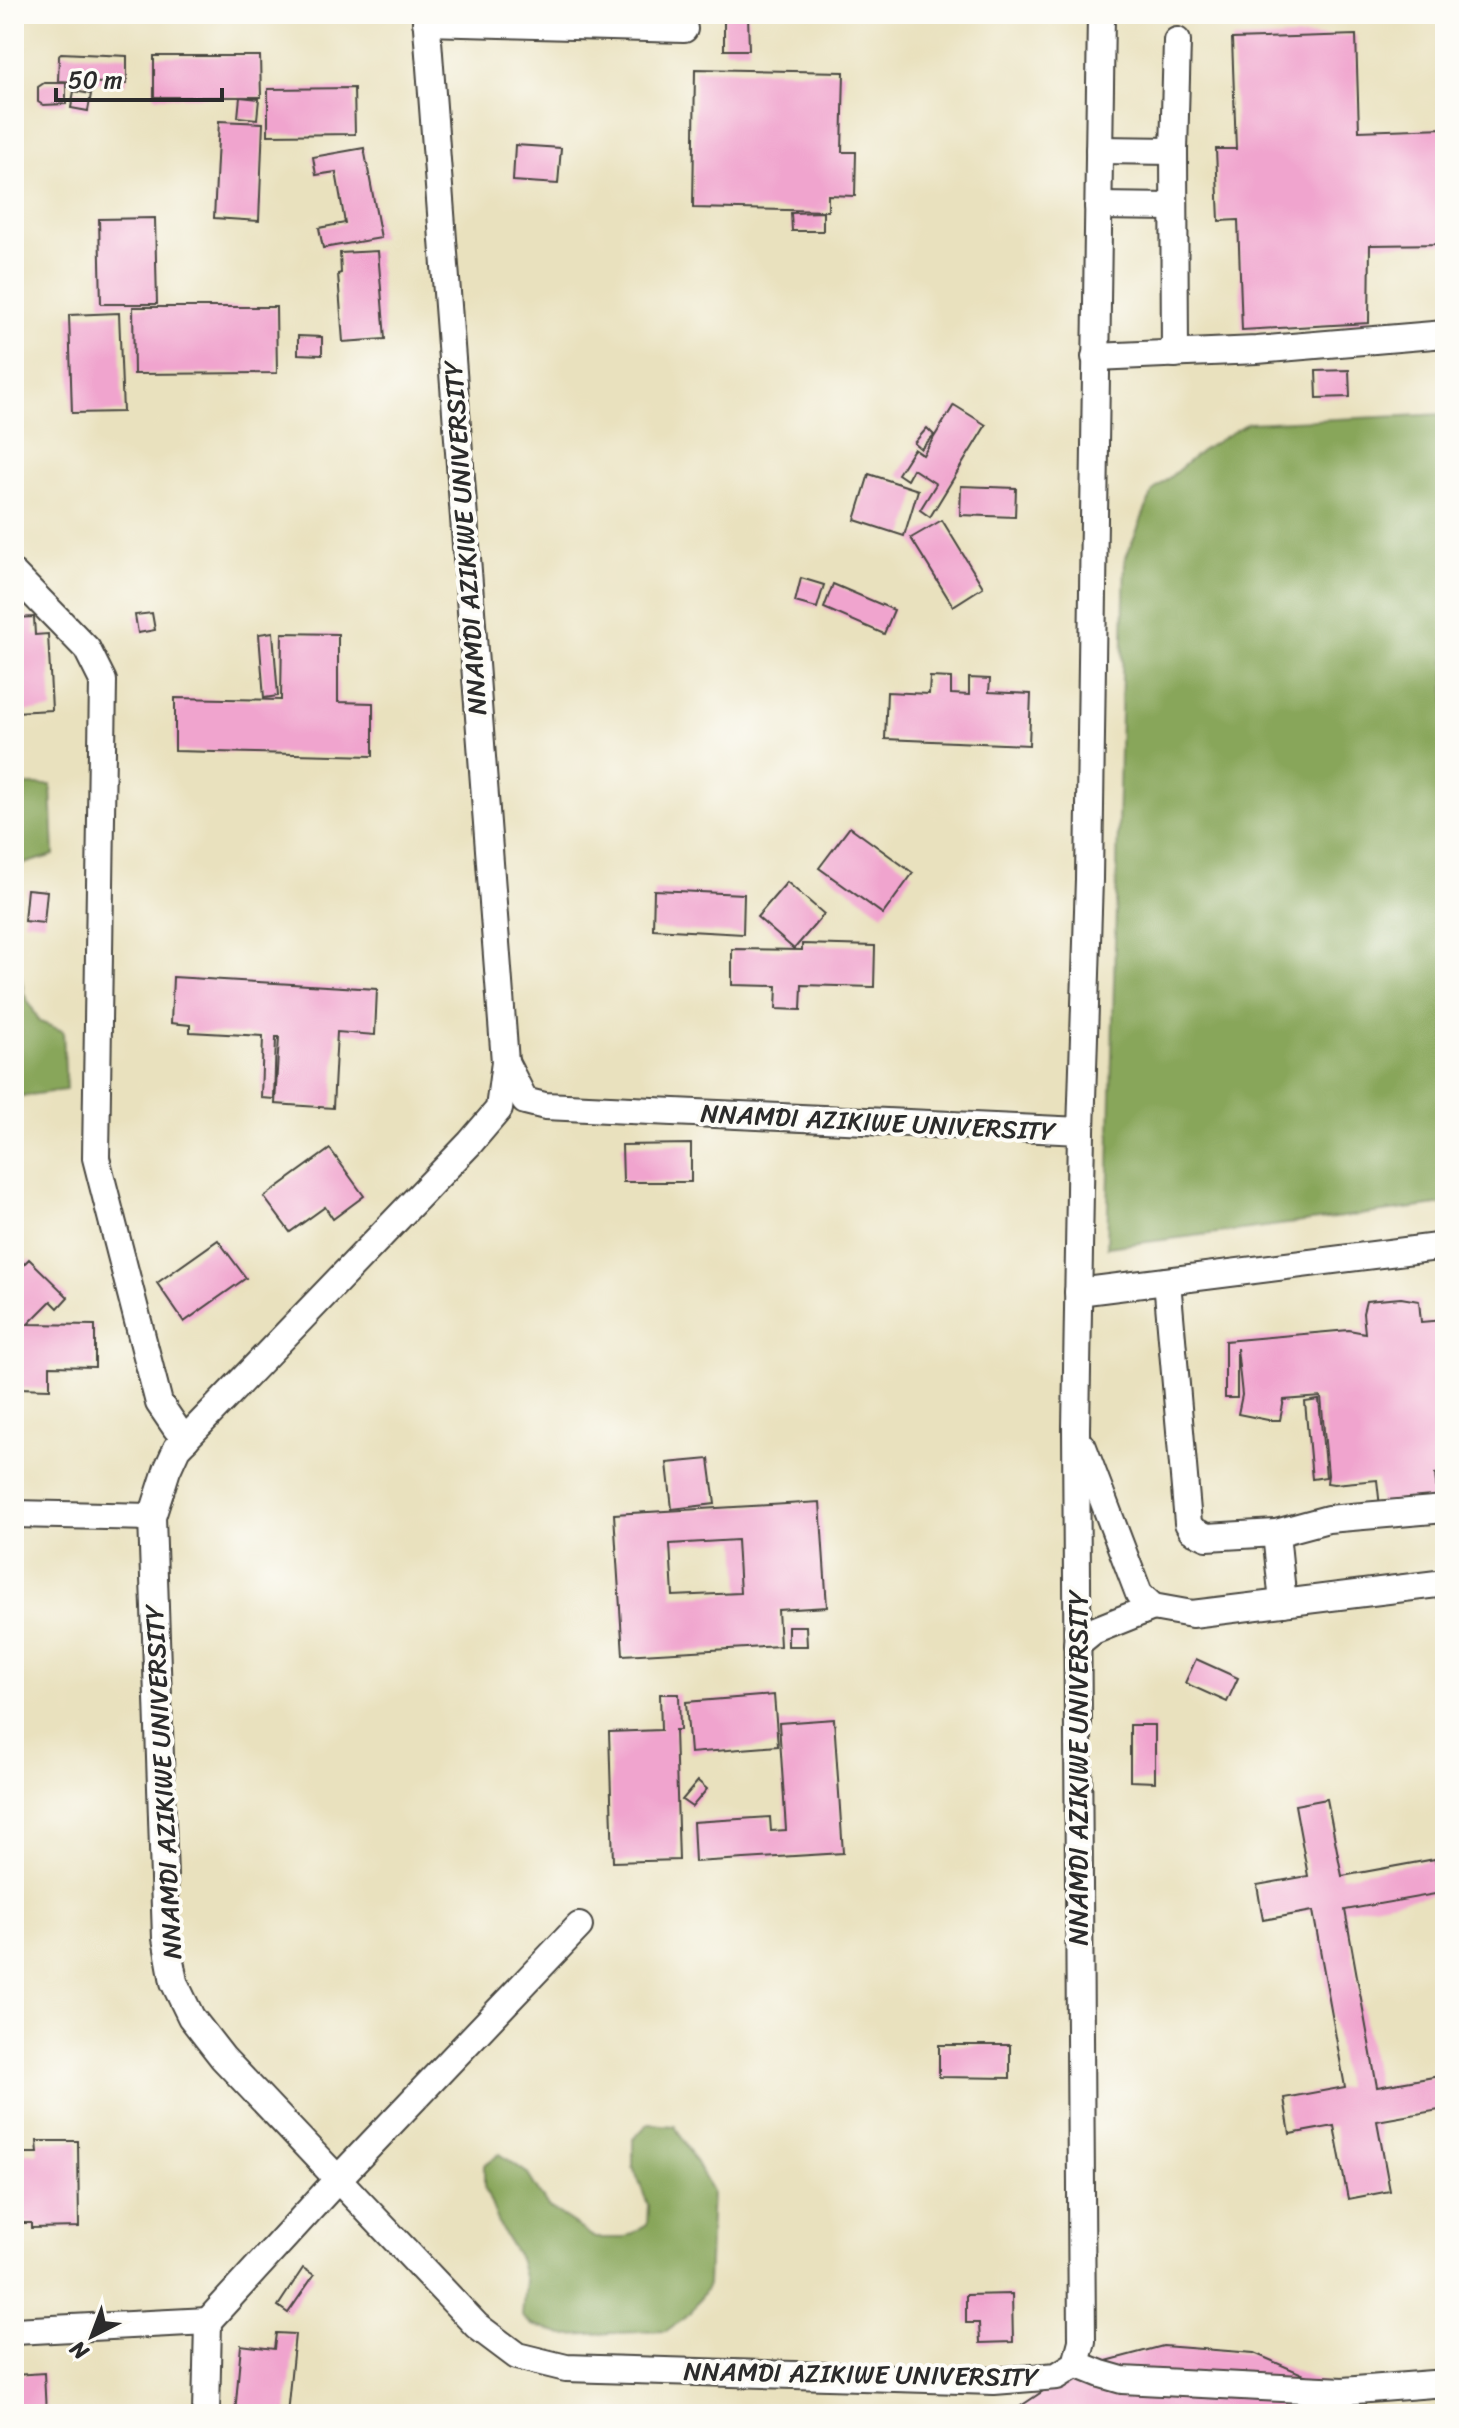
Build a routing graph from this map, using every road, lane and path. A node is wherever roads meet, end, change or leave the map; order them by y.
1 (1101, 14) edge
2 (426, 18) edge
3 (684, 29) dead end
4 (1177, 41) dead end
5 (1099, 150) junction
6 (1174, 151) junction
7 (1098, 206) junction
8 (1174, 207) junction
9 (1445, 334) edge
10 (1175, 354) junction
11 (1095, 357) junction
12 (14, 574) edge
13 (505, 1062) junction
14 (525, 1101) junction
15 (499, 1109) junction
16 (1081, 1131) junction
17 (1445, 1246) edge
18 (1167, 1281) junction
19 (1078, 1292) junction
20 (1076, 1429) junction
21 (186, 1439) junction
22 (1445, 1509) edge
23 (14, 1514) edge
24 (152, 1517) junction
25 (1276, 1533) junction
26 (1445, 1583) edge
27 (1283, 1603) junction
28 (1153, 1607) junction
29 (1077, 1644) junction
30 (579, 1926) dead end
31 (337, 2180) junction
32 (208, 2321) junction
33 (14, 2331) edge
34 (1076, 2364) junction
35 (1445, 2383) edge
36 (206, 2414) edge

1 - 5 street
2 - 3 street
2 - 13 street, NNAMDI AZIKIWE UNIVERSITY
4 - 6 street
5 - 6 street
5 - 7 street
6 - 8 street
7 - 8 street
7 - 11 street
8 - 10 street
9 - 10 street
10 - 11 street
11 - 16 street
12 - 21 street
13 - 14 street, NNAMDI AZIKIWE UNIVERSITY
13 - 15 street, NNAMDI AZIKIWE UNIVERSITY
14 - 15 street
14 - 16 street, NNAMDI AZIKIWE UNIVERSITY
15 - 21 street, NNAMDI AZIKIWE UNIVERSITY
16 - 19 street, NNAMDI AZIKIWE UNIVERSITY
17 - 18 street
18 - 19 street
18 - 25 street
19 - 20 street, NNAMDI AZIKIWE UNIVERSITY
20 - 28 street
20 - 29 street, NNAMDI AZIKIWE UNIVERSITY
21 - 24 street, NNAMDI AZIKIWE UNIVERSITY
22 - 25 street
23 - 24 street
24 - 31 street, NNAMDI AZIKIWE UNIVERSITY
25 - 27 street
26 - 27 street
27 - 28 street
28 - 29 street
29 - 34 street, NNAMDI AZIKIWE UNIVERSITY
30 - 31 street
31 - 32 street
31 - 34 street, NNAMDI AZIKIWE UNIVERSITY
32 - 33 street
32 - 36 street
34 - 35 street

